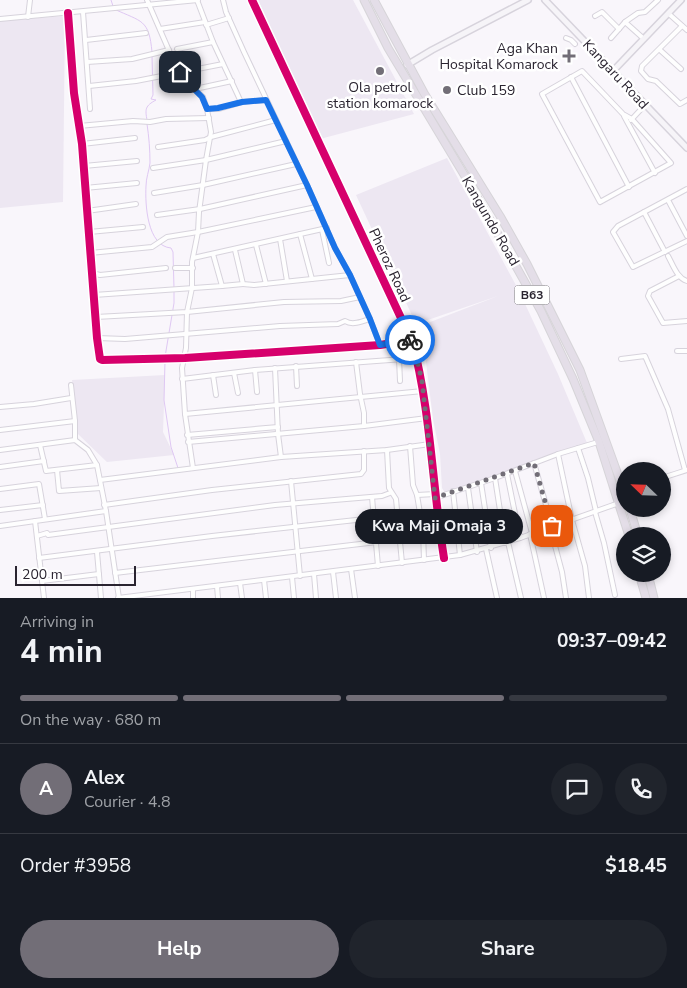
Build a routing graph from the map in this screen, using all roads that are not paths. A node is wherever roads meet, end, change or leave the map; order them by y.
1 (30, 0) edge
2 (147, 0) edge
3 (198, 0) edge
4 (223, 0) edge
5 (252, 0) edge
6 (364, 0) edge
7 (374, 0) edge
8 (528, 0) edge
9 (545, 0) edge
10 (658, 0) edge
11 (681, 0) edge
12 (149, 5) junction
13 (83, 12) junction
14 (68, 13) junction
15 (668, 14) junction
16 (595, 16) dead end
17 (28, 17) junction
18 (229, 18) junction
19 (0, 19) edge
20 (625, 22) junction
21 (205, 23) junction
22 (682, 26) junction
23 (160, 29) junction
24 (619, 29) junction
25 (687, 30) edge
26 (146, 33) dead end
27 (566, 38) dead end
28 (611, 38) dead end
29 (644, 39) junction
30 (86, 40) junction
31 (213, 42) junction
32 (575, 44) dead end
33 (169, 50) junction
34 (177, 50) dead end
35 (660, 50) junction
36 (87, 62) junction
37 (223, 64) junction
38 (408, 65) junction
39 (681, 69) dead end
40 (614, 70) junction
41 (180, 72) junction
42 (571, 77) junction
43 (232, 81) junction
44 (89, 86) junction
45 (195, 89) junction
46 (266, 100) junction
47 (687, 100) edge
48 (241, 102) junction
49 (645, 105) junction
50 (90, 109) dead end
51 (207, 109) junction
52 (209, 118) junction
53 (276, 120) junction
54 (630, 120) junction
55 (79, 126) junction
56 (211, 137) junction
57 (135, 138) dead end
58 (286, 142) junction
59 (82, 144) junction
60 (158, 147) dead end
61 (687, 148) edge
62 (206, 160) junction
63 (137, 161) dead end
64 (296, 164) junction
65 (84, 166) junction
66 (153, 168) dead end
67 (655, 173) junction
68 (137, 183) dead end
69 (203, 185) junction
70 (307, 185) junction
71 (629, 186) junction
72 (85, 188) junction
73 (687, 189) edge
74 (154, 193) dead end
75 (668, 200) junction
76 (136, 204) dead end
77 (316, 207) junction
78 (200, 208) junction
79 (87, 211) junction
80 (644, 212) junction
81 (157, 215) dead end
82 (143, 227) dead end
83 (326, 228) junction
84 (322, 230) junction
85 (88, 232) junction
86 (198, 232) junction
87 (300, 234) junction
88 (687, 236) edge
89 (280, 239) junction
90 (687, 241) edge
91 (256, 245) junction
92 (235, 250) junction
93 (90, 253) junction
94 (213, 254) junction
95 (667, 254) junction
96 (194, 258) junction
97 (329, 263) dead end
98 (166, 268) dead end
99 (175, 268) dead end
100 (193, 268) junction
101 (92, 273) junction
102 (350, 275) junction
103 (679, 276) junction
104 (312, 279) junction
105 (287, 281) junction
106 (687, 282) edge
107 (243, 284) junction
108 (266, 284) junction
109 (222, 286) junction
110 (192, 288) junction
111 (94, 295) junction
112 (360, 297) junction
113 (187, 312) junction
114 (96, 317) junction
115 (370, 319) junction
116 (687, 321) edge
117 (186, 335) junction
118 (97, 338) junction
119 (412, 340) junction
120 (380, 345) junction
121 (677, 351) dead end
122 (687, 351) edge
123 (185, 358) junction
124 (417, 358) junction
125 (399, 359) junction
126 (622, 359) dead end
127 (356, 362) junction
128 (296, 366) junction
129 (275, 368) junction
130 (255, 370) junction
131 (234, 373) junction
132 (213, 375) junction
133 (182, 379) junction
134 (400, 381) dead end
135 (71, 385) dead end
136 (297, 386) dead end
137 (423, 391) junction
138 (257, 392) dead end
139 (238, 393) dead end
140 (216, 395) dead end
141 (360, 397) junction
142 (71, 398) junction
143 (278, 405) junction
144 (0, 407) edge
145 (185, 414) junction
146 (427, 418) junction
147 (75, 421) junction
148 (364, 426) junction
149 (278, 427) junction
150 (0, 430) edge
151 (278, 434) junction
152 (187, 435) junction
153 (75, 440) junction
154 (188, 442) junction
155 (599, 442) junction
156 (40, 444) junction
157 (430, 444) junction
158 (410, 446) junction
159 (578, 448) junction
160 (0, 450) edge
161 (387, 450) junction
162 (364, 451) junction
163 (558, 454) junction
164 (282, 457) junction
165 (44, 461) junction
166 (534, 463) junction
167 (97, 465) junction
168 (0, 467) edge
169 (193, 468) junction
170 (616, 468) edge
171 (57, 470) junction
172 (686, 470) edge
173 (515, 471) junction
174 (507, 474) junction
175 (671, 475) edge
176 (495, 478) junction
177 (100, 480) junction
178 (291, 481) junction
179 (481, 483) junction
180 (101, 488) junction
181 (468, 488) junction
182 (0, 489) edge
183 (453, 491) junction
184 (390, 493) junction
185 (417, 494) junction
186 (616, 495) edge
187 (435, 496) junction
188 (372, 497) junction
189 (293, 504) junction
190 (43, 505) junction
191 (104, 505) junction
192 (616, 505) edge
193 (0, 510) edge
194 (106, 511) junction
195 (595, 511) junction
196 (374, 518) junction
197 (45, 519) junction
198 (572, 520) junction
199 (35, 521) junction
200 (0, 526) edge
201 (551, 527) junction
202 (109, 528) junction
203 (295, 528) junction
204 (531, 534) junction
205 (37, 536) junction
206 (520, 538) junction
207 (377, 542) junction
208 (507, 542) junction
209 (488, 548) junction
210 (112, 550) junction
211 (298, 550) junction
212 (97, 552) junction
213 (477, 552) junction
214 (460, 555) junction
215 (39, 558) junction
216 (444, 558) junction
217 (424, 560) junction
218 (402, 563) junction
219 (378, 566) junction
220 (352, 569) junction
221 (334, 572) junction
222 (115, 573) junction
223 (99, 574) junction
224 (314, 574) junction
225 (300, 576) junction
226 (292, 577) junction
227 (264, 580) junction
228 (42, 581) junction
229 (641, 582) edge
230 (650, 582) edge
231 (240, 583) junction
232 (217, 586) junction
233 (193, 589) junction
234 (169, 592) junction
235 (615, 595) dead end
236 (148, 596) edge
237 (44, 598) edge
238 (101, 598) edge
239 (119, 598) edge
240 (170, 598) edge
241 (193, 598) edge
242 (218, 598) edge
243 (242, 598) edge
244 (266, 598) edge
245 (294, 598) edge
246 (316, 598) edge
247 (336, 598) edge
248 (354, 598) edge
249 (497, 598) edge
250 (521, 598) edge
251 (544, 598) edge
252 (566, 598) edge
253 (589, 598) edge
254 (646, 598) edge
255 (654, 598) edge

1 - 17 street
2 - 12 street
3 - 12 street
3 - 21 street
4 - 18 street
5 - 119 street, Pheroz Road
6 - 155 highway, Kangundo Road / B63
7 - 38 highway, Kangundo Road / B63
8 - 38 main road
9 - 40 main road, Kangaru Road
10 - 20 street
11 - 15 main road
12 - 13 street
12 - 23 street
13 - 14 street
13 - 30 street
14 - 17 street
14 - 55 street
15 - 22 street
15 - 29 main road
16 - 24 street
17 - 19 street
18 - 21 street
18 - 46 street
20 - 24 street
20 - 29 street
21 - 23 street
21 - 31 street
22 - 25 street
22 - 35 street
23 - 33 street
24 - 28 street
26 - 30 street
27 - 32 street
29 - 40 main road
30 - 36 street
31 - 34 street
31 - 37 street
33 - 36 street
33 - 41 street
35 - 39 street
35 - 47 street
36 - 44 street
37 - 41 street
37 - 43 street
38 - 170 highway, Kangundo Road / B63
40 - 49 main road, Kangaru Road
41 - 44 street
41 - 45 street
42 - 54 street
42 - 71 street
42 - 71 street
43 - 45 street
43 - 48 street
44 - 50 street
45 - 51 street
46 - 48 street
46 - 53 street
48 - 51 street
49 - 54 street
49 - 61 main road, Kangaru Road
51 - 52 street
52 - 55 street
52 - 56 street
53 - 56 street
53 - 58 street
54 - 67 street
54 - 67 street
55 - 59 street
56 - 60 street
56 - 62 street
57 - 59 street
58 - 62 street
58 - 64 street
59 - 65 street
62 - 66 street
62 - 69 street
63 - 65 street
64 - 69 street
64 - 70 street
65 - 72 street
67 - 71 street
68 - 72 street
69 - 74 street
69 - 78 street
70 - 77 street
70 - 78 street
72 - 79 street
73 - 75 street
75 - 80 street
75 - 88 street
76 - 79 street
77 - 83 street
77 - 86 street
78 - 81 street
78 - 86 street
79 - 85 street
80 - 95 street
80 - 95 street
82 - 85 street
83 - 84 street
83 - 102 street
84 - 87 street
84 - 97 street
85 - 93 street
86 - 93 street
86 - 96 street
87 - 89 street
87 - 104 street
89 - 91 street
89 - 105 street
90 - 95 street
91 - 92 street
91 - 108 street
92 - 94 street
92 - 107 street
93 - 101 street
94 - 96 street
94 - 109 street
95 - 103 street
96 - 100 street
98 - 101 street
99 - 100 street
100 - 110 street
101 - 111 street
102 - 104 street
102 - 112 street
103 - 106 street
103 - 116 street
104 - 105 street
105 - 108 street
107 - 108 street
107 - 109 street
109 - 110 street
110 - 111 street
110 - 113 street
111 - 114 street
112 - 113 street
112 - 115 street
113 - 114 street
113 - 117 street
114 - 118 street
115 - 117 street
115 - 120 street
117 - 118 street
117 - 123 street
118 - 123 street
119 - 120 street
119 - 124 street, Pheroz Road
120 - 123 street
121 - 122 street
123 - 133 street
124 - 125 street
124 - 137 street, Pheroz Road
125 - 127 street
125 - 134 street
126 - 172 street
127 - 128 street
127 - 141 street
128 - 129 street
128 - 136 street
129 - 130 street
129 - 143 street
130 - 131 street
130 - 138 street
131 - 132 street
131 - 139 street
132 - 133 street
132 - 140 street
133 - 145 street
135 - 142 street
137 - 141 street
137 - 146 street, Pheroz Road
141 - 143 street
141 - 148 street
142 - 144 street
142 - 147 street
143 - 145 street
143 - 149 street
145 - 152 street
146 - 148 street
146 - 157 street, Pheroz Road
147 - 150 street
147 - 153 street
148 - 151 street
149 - 151 street
149 - 152 street
151 - 154 street
151 - 164 street
152 - 154 street
153 - 156 street
153 - 167 street
154 - 169 street
155 - 159 street
155 - 186 highway, Kangundo Road / B63
156 - 160 street
156 - 165 street
157 - 158 street
157 - 187 street, Pheroz Road
158 - 161 street
158 - 185 street
159 - 163 street
159 - 195 street
161 - 162 street
161 - 184 street
162 - 164 street
162 - 178 street
163 - 166 street
163 - 198 street
164 - 169 street
165 - 168 street
165 - 171 street
166 - 173 street
166 - 201 street
167 - 171 street
167 - 177 street
169 - 177 street
171 - 180 street
172 - 175 street
173 - 174 street
173 - 204 street
174 - 176 street
174 - 206 street
176 - 179 street
176 - 208 street
177 - 180 street
178 - 189 street
178 - 191 street
179 - 181 street
179 - 209 street
180 - 191 street
181 - 183 street
181 - 213 street
182 - 190 street
183 - 187 street
183 - 214 street
184 - 188 street
184 - 218 street
185 - 187 street
185 - 217 street
187 - 216 street, Pheroz Road
188 - 189 street
188 - 196 street
189 - 202 street
189 - 203 street
190 - 193 street
190 - 197 street
191 - 194 street
192 - 195 street
194 - 197 street
194 - 202 street
195 - 198 street
195 - 235 street
196 - 203 street
196 - 207 street
197 - 199 street
198 - 201 street
198 - 253 street
199 - 200 street
199 - 205 street
201 - 204 street
201 - 252 street
202 - 205 street
202 - 210 street
203 - 210 street
203 - 211 street
204 - 206 street
204 - 251 street
205 - 215 street
206 - 208 street
207 - 211 street
207 - 219 street
208 - 209 street
208 - 250 street
209 - 213 street
209 - 249 street
210 - 212 street
210 - 222 street
211 - 222 street
211 - 225 street
212 - 215 street
212 - 223 street
213 - 214 street
214 - 216 street
215 - 228 street
216 - 217 street
217 - 218 street
218 - 219 street
219 - 220 street
220 - 221 street
220 - 248 street
221 - 224 street
221 - 247 street
222 - 239 street
223 - 228 street
223 - 238 street
224 - 225 street
224 - 246 street
225 - 226 street
226 - 227 street
226 - 245 street
227 - 231 street
227 - 244 street
228 - 237 street
229 - 254 highway
230 - 255 highway
231 - 232 street
231 - 243 street
232 - 233 street
232 - 242 street
233 - 234 street
233 - 241 street
234 - 236 street
234 - 240 street
236 - 239 street

